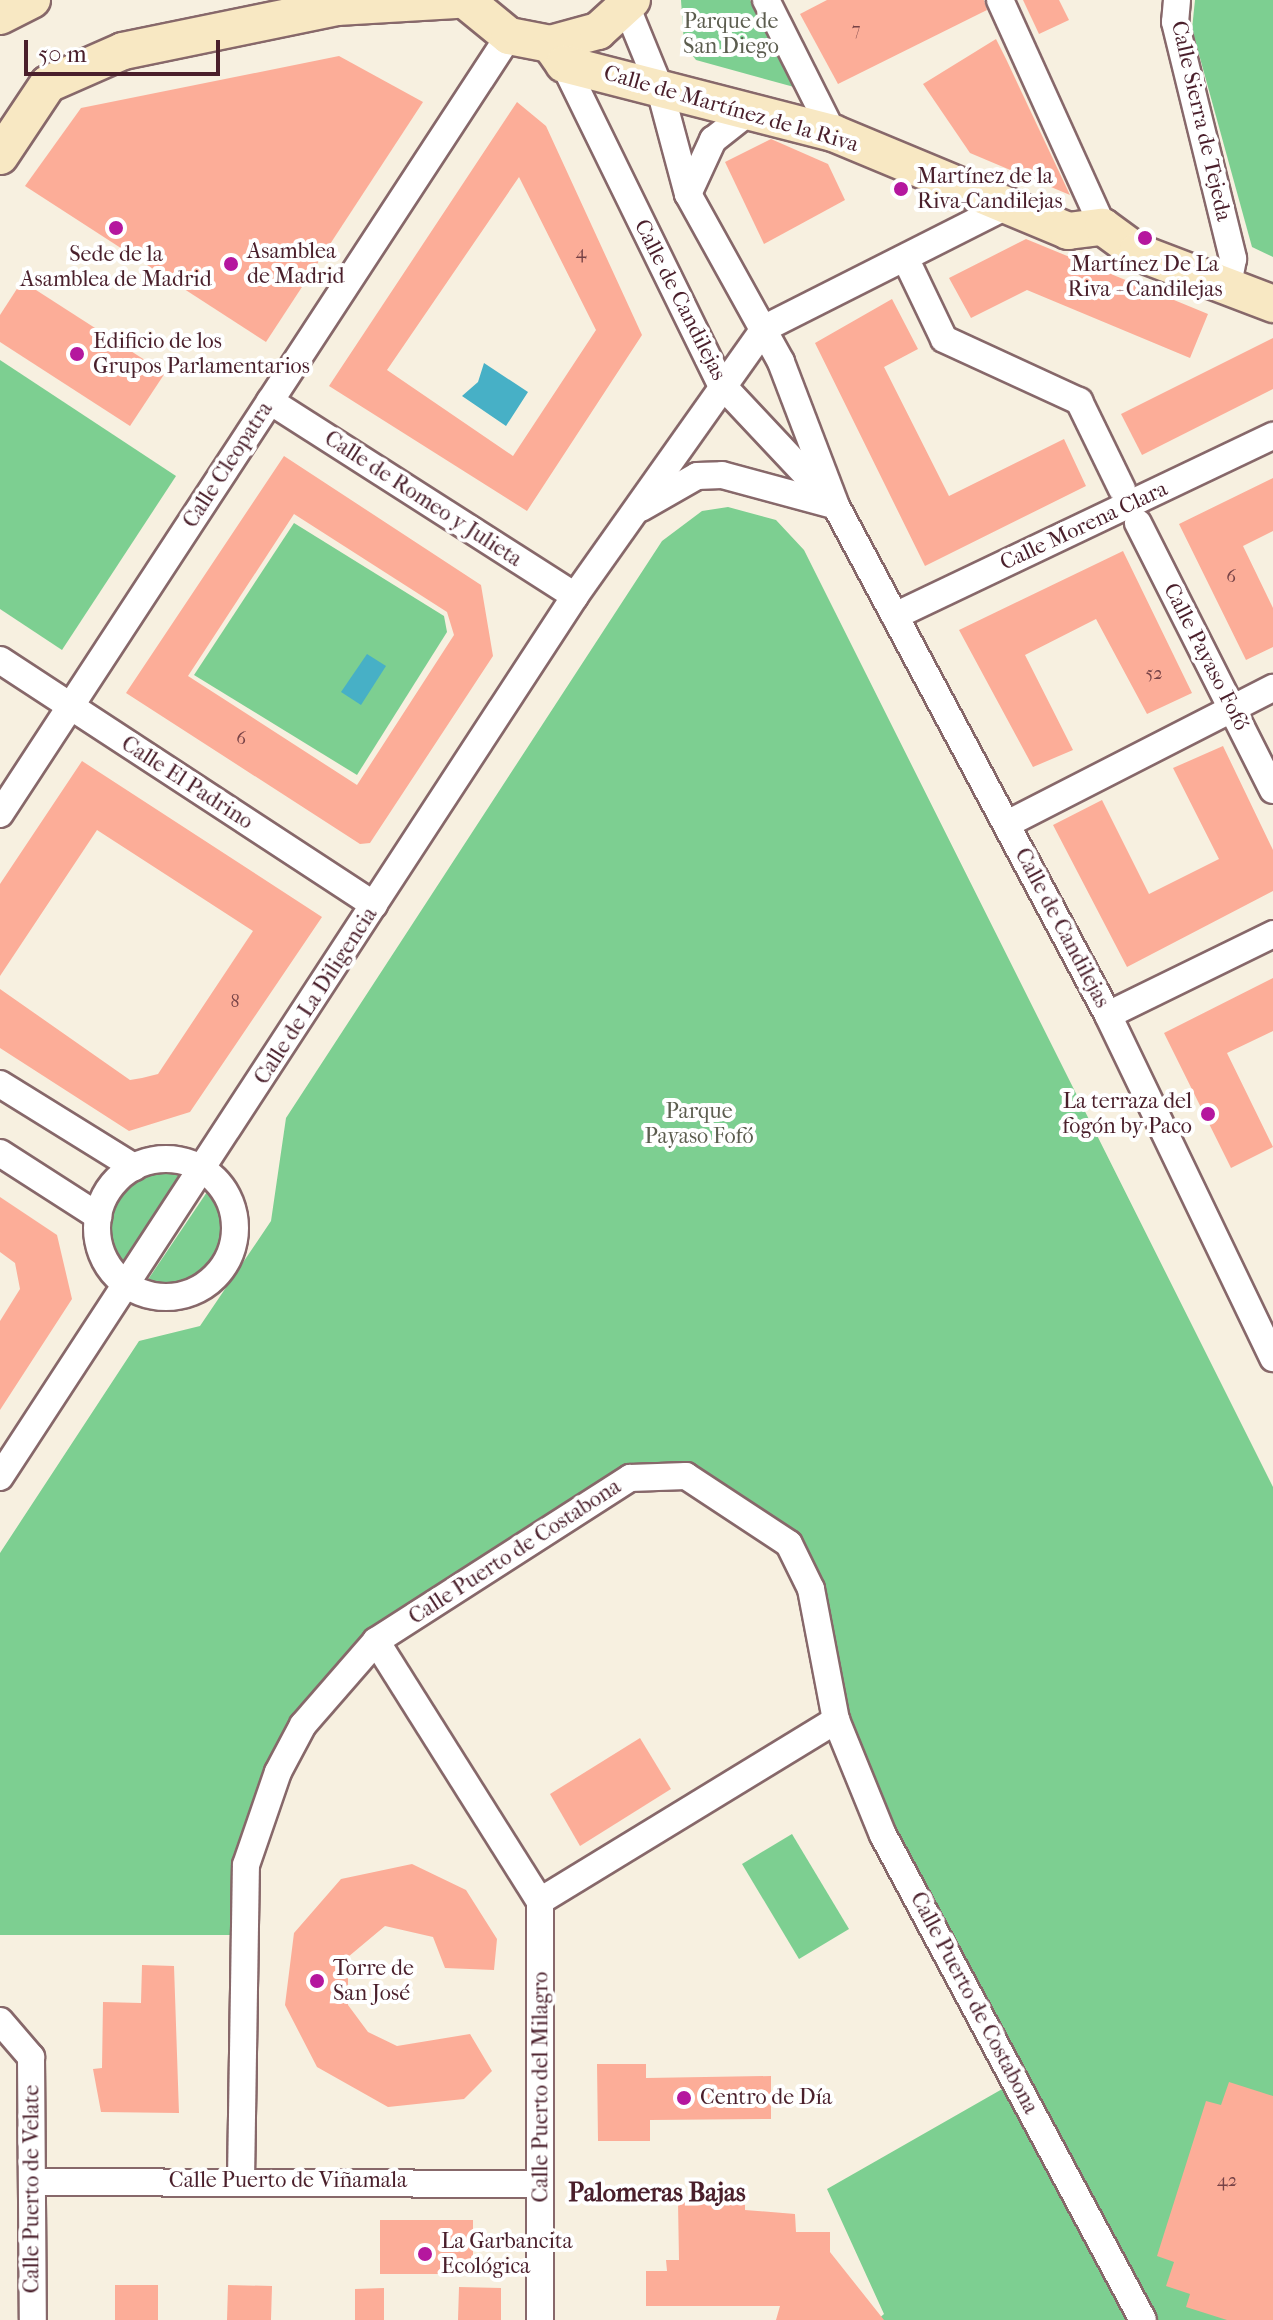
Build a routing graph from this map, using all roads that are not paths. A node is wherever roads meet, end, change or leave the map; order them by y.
1 (32, 0) edge
2 (456, 0) edge
3 (465, 0) edge
4 (766, 0) edge
5 (1000, 0) edge
6 (1177, 0) edge
7 (630, 4) edge
8 (0, 16) edge
9 (509, 36) junction
10 (557, 54) junction
11 (659, 86) junction
12 (751, 110) junction
13 (833, 133) junction
14 (0, 156) edge
15 (688, 194) junction
16 (1006, 206) junction
17 (1103, 227) junction
18 (911, 270) dead end
19 (1227, 289) junction
20 (1273, 304) edge
21 (1273, 313) edge
22 (765, 328) junction
23 (721, 384) junction
24 (270, 401) junction
25 (1273, 436) edge
26 (1122, 489) dead end
27 (836, 506) junction
28 (631, 515) junction
29 (1138, 523) dead end
30 (575, 596) junction
31 (895, 616) junction
32 (0, 660) edge
33 (1273, 688) edge
34 (70, 706) junction
35 (1232, 709) junction
36 (1273, 790) edge
37 (0, 814) edge
38 (1007, 824) junction
39 (374, 905) junction
40 (1273, 934) edge
41 (1108, 1015) junction
42 (0, 1084) edge
43 (0, 1153) edge
44 (134, 1167) junction
45 (203, 1170) junction
46 (98, 1216) junction
47 (126, 1284) junction
48 (1273, 1358) edge
49 (0, 1477) edge
50 (376, 1641) junction
51 (836, 1720) junction
52 (540, 1901) junction
53 (0, 2021) edge
54 (241, 2180) junction
55 (36, 2182) junction
56 (540, 2184) junction
57 (33, 2320) edge
58 (540, 2320) edge
59 (1143, 2320) edge

1 - 8 street
2 - 14 street
3 - 9 street
4 - 13 street
5 - 17 street
6 - 19 street, Calle Sierra de Tejeda
7 - 10 street
7 - 11 street, Calle de Candilejas
9 - 10 street, Calle de Martínez de la Riva
9 - 24 street, Calle Cleopatra
10 - 11 street, Calle de Martínez de la Riva
10 - 23 street, Calle de Candilejas
11 - 12 street, Calle de Martínez de la Riva
11 - 15 street, Calle de Candilejas
12 - 13 street, Calle de Martínez de la Riva
12 - 15 street
13 - 16 street, Calle de Martínez de la Riva
15 - 22 street, Calle de Candilejas
16 - 17 street, Calle de Martínez de la Riva
16 - 22 street, Calle de La Diligencia
17 - 19 street
18 - 26 street
19 - 20 street
19 - 21 street
22 - 23 street, Calle de La Diligencia
22 - 27 street, Calle de Candilejas
23 - 27 street, Calle de Candilejas
23 - 28 street, Calle de La Diligencia
24 - 30 street, Calle de Romeo y Julieta
24 - 34 street, Calle Cleopatra
25 - 31 street, Calle Morena Clara
27 - 28 street, Calle de La Diligencia
27 - 31 street, Calle de Candilejas
28 - 30 street, Calle de La Diligencia
29 - 35 street, Calle Payaso Fofó
30 - 39 street, Calle de La Diligencia
31 - 38 street, Calle de Candilejas
32 - 34 street, Calle El Padrino
33 - 35 street
34 - 37 street, Calle Cleopatra
34 - 39 street, Calle El Padrino
35 - 36 street, Calle Payaso Fofó
35 - 38 street
38 - 41 street, Calle de Candilejas
39 - 45 street, Calle de La Diligencia
40 - 41 street
41 - 48 street, Calle de Candilejas
42 - 44 street
43 - 46 street
44 - 45 street
44 - 46 street
45 - 47 street, Calle de La Diligencia
45 - 47 street
46 - 47 street
47 - 49 street, Calle de La Diligencia
50 - 51 street, Calle Puerto de Costabona
50 - 52 street
50 - 54 street, Calle Puerto de Costabona
51 - 52 street
51 - 59 street, Calle Puerto de Costabona
52 - 56 street, Calle Puerto del Milagro
53 - 55 street, Calle Puerto de Velate
54 - 55 street, Calle Puerto de Viñamala
54 - 56 street, Calle Puerto de Viñamala
55 - 57 street, Calle Puerto de Velate
56 - 58 street, Calle Puerto del Milagro

